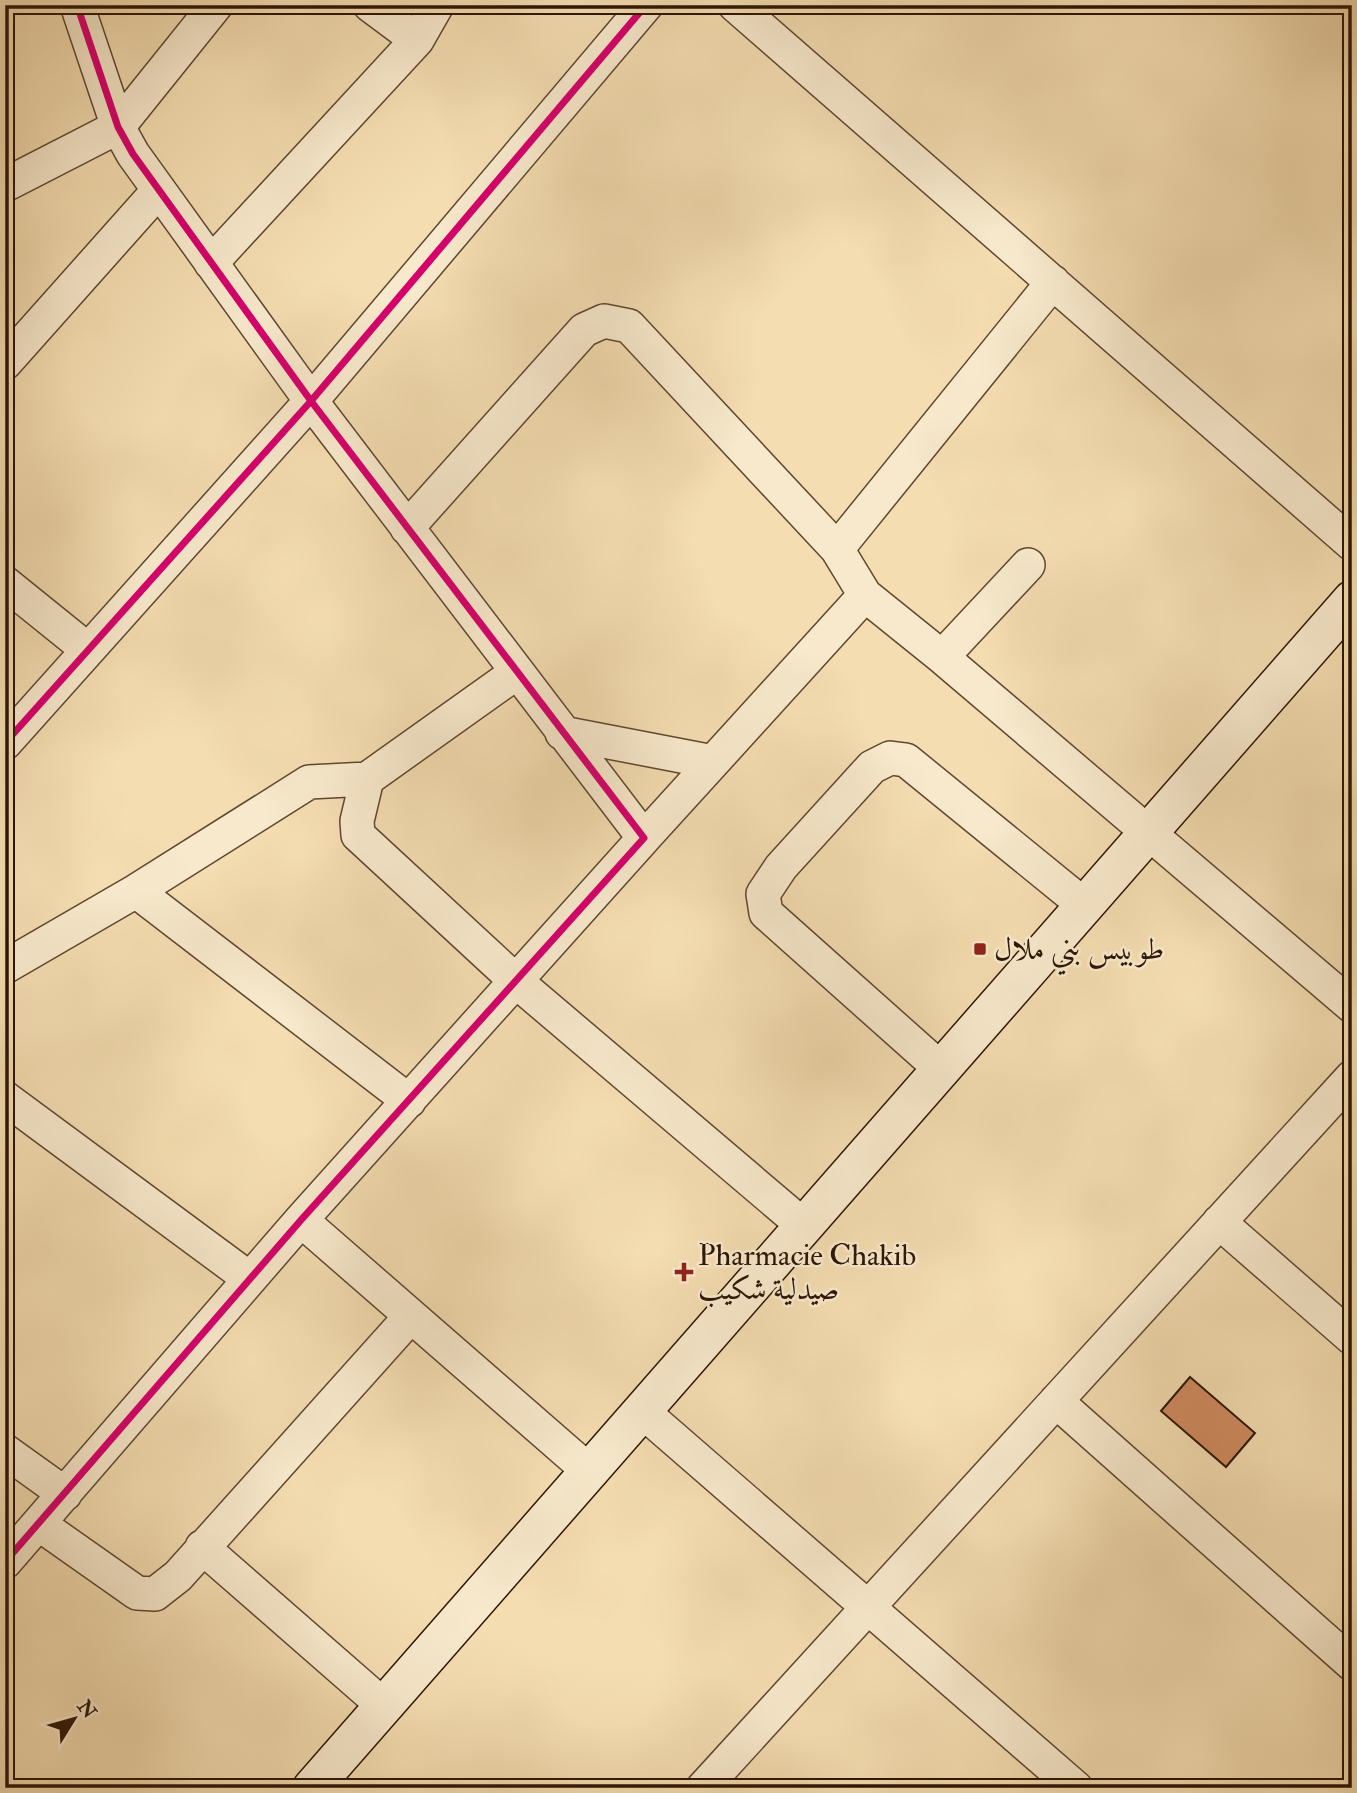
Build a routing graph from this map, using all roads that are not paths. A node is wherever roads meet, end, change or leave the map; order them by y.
1 (77, 5) edge
2 (216, 5) edge
3 (370, 5) edge
4 (437, 5) edge
5 (646, 5) edge
6 (736, 5) edge
7 (417, 40) junction
8 (118, 127) junction
9 (5, 185) edge
10 (159, 190) junction
11 (211, 263) junction
12 (1053, 282) junction
13 (5, 363) edge
14 (311, 401) junction
15 (407, 528) junction
16 (1352, 544) edge
17 (837, 549) junction
18 (1028, 565) dead end
19 (5, 583) edge
20 (865, 595) junction
21 (1352, 600) edge
22 (88, 650) junction
23 (942, 657) junction
24 (516, 673) junction
25 (562, 733) junction
26 (5, 743) edge
27 (713, 762) junction
28 (367, 779) junction
29 (1149, 832) junction
30 (643, 838) junction
31 (136, 891) junction
32 (1084, 905) junction
33 (5, 967) edge
34 (517, 982) junction
35 (1352, 1006) edge
36 (941, 1069) junction
37 (1352, 1077) edge
38 (5, 1098) edge
39 (409, 1101) junction
40 (301, 1220) junction
41 (1219, 1222) junction
42 (804, 1226) junction
43 (250, 1279) junction
44 (411, 1316) junction
45 (1352, 1338) edge
46 (1056, 1401) junction
47 (642, 1411) junction
48 (5, 1451) edge
49 (589, 1471) junction
50 (65, 1494) junction
51 (39, 1524) junction
52 (202, 1548) junction
53 (5, 1562) edge
54 (868, 1607) junction
55 (1352, 1664) edge
56 (384, 1706) junction
57 (312, 1788) edge
58 (704, 1788) edge
59 (1076, 1788) edge

1 - 8 street
2 - 8 street
3 - 7 street
4 - 7 street
5 - 14 street
6 - 12 street
7 - 11 street
8 - 9 street
8 - 10 street
10 - 11 street
10 - 13 street
11 - 14 street
12 - 16 street
12 - 17 street
14 - 15 street
14 - 22 street
15 - 17 street
15 - 24 street
17 - 20 street
18 - 23 street
19 - 22 street
20 - 23 street
20 - 27 street
21 - 29 main road
22 - 26 street
23 - 29 street
24 - 25 street
24 - 28 street
25 - 27 street
25 - 30 street
27 - 30 street
28 - 31 street
28 - 34 street
29 - 32 main road
29 - 35 street
30 - 34 street
31 - 33 street
31 - 39 street
32 - 36 main road
32 - 36 street
34 - 39 street
34 - 42 street
36 - 42 main road
37 - 41 street
38 - 43 street
39 - 40 street
40 - 43 street
40 - 44 street
41 - 45 street
41 - 46 street
42 - 47 main road
43 - 50 street
44 - 49 street
44 - 52 street
46 - 54 street
46 - 55 street
47 - 49 main road
47 - 54 street
48 - 50 street
49 - 56 main road
50 - 51 street
51 - 52 street
51 - 53 street
52 - 56 street
54 - 58 street
54 - 59 street
56 - 57 main road

